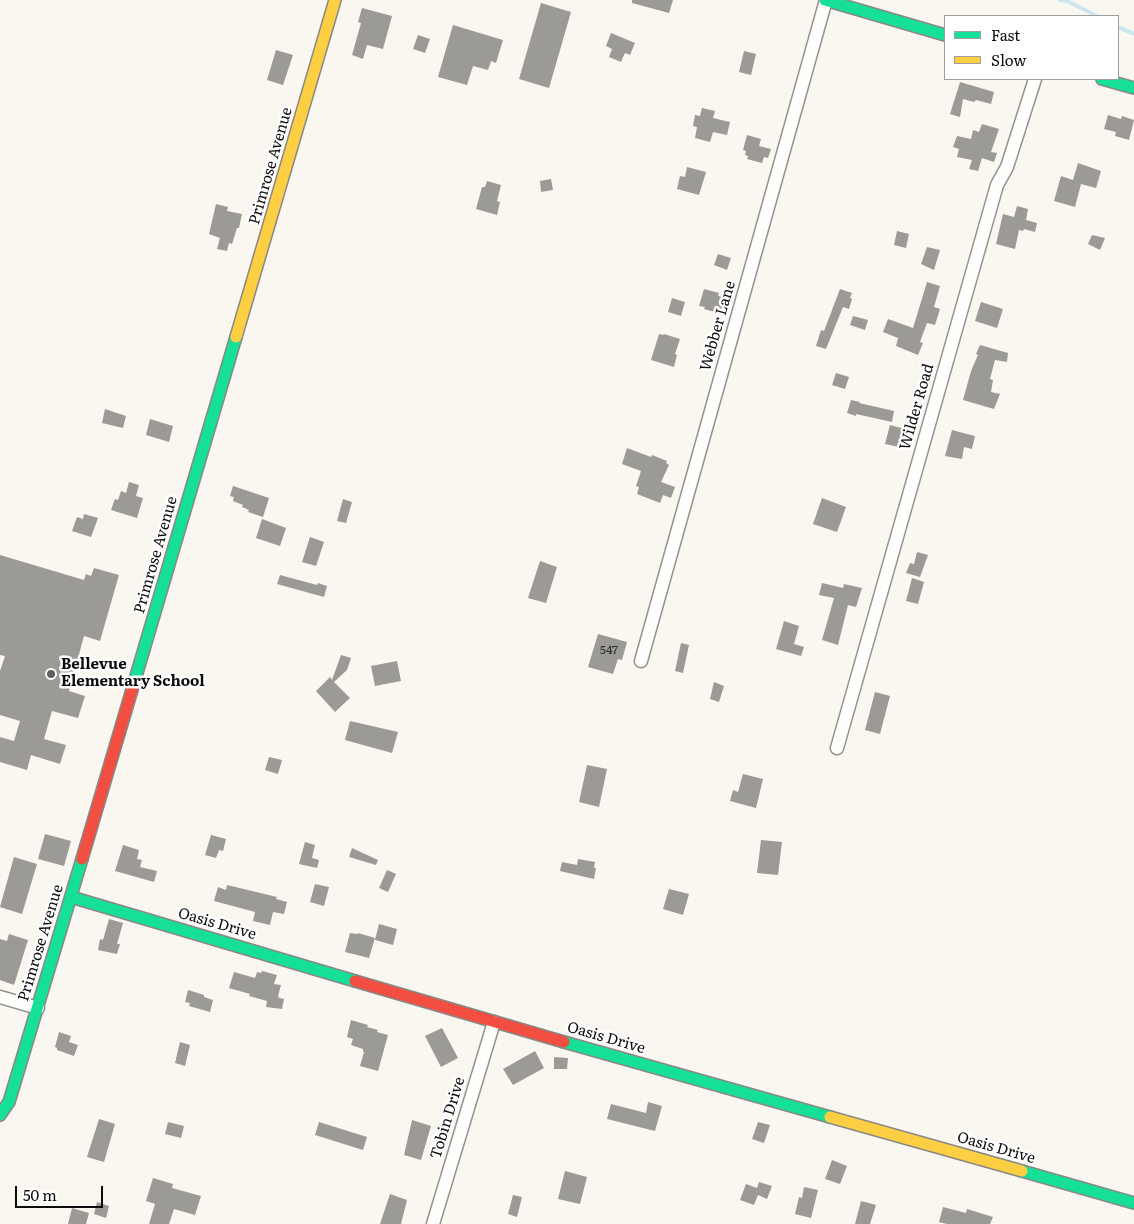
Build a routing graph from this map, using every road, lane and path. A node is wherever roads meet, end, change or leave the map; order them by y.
1 (335, 0) edge
2 (825, 0) edge
3 (944, 35) edge
4 (1035, 80) edge
5 (1106, 80) edge
6 (1134, 88) edge
7 (641, 661) dead end
8 (837, 748) dead end
9 (71, 897) junction
10 (0, 997) edge
11 (38, 1008) junction
12 (494, 1022) junction
13 (0, 1115) edge
14 (1134, 1203) edge
15 (433, 1224) edge

1 - 9 street, Primrose Avenue
2 - 3 street
2 - 7 street, Webber Lane
4 - 8 street, Wilder Road
5 - 6 street
9 - 11 street, Primrose Avenue
9 - 12 street, Oasis Drive
10 - 11 street
11 - 13 street, Primrose Avenue
12 - 14 street, Oasis Drive
12 - 15 street, Tobin Drive

